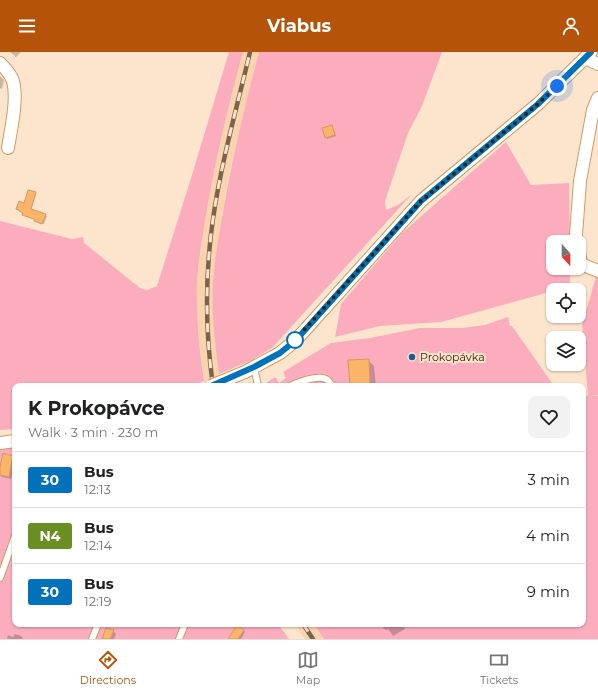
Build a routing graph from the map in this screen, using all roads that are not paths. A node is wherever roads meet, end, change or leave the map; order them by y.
1 (588, 55) edge
2 (0, 63) edge
3 (598, 64) edge
4 (598, 98) edge
5 (8, 148) dead end
6 (576, 235) edge
7 (586, 266) edge
8 (598, 271) edge
9 (249, 370) junction
10 (218, 383) edge
11 (256, 383) edge
12 (298, 383) edge
13 (330, 383) edge
14 (12, 441) edge
15 (0, 442) edge
16 (12, 544) edge
17 (0, 578) edge
18 (97, 627) edge
19 (184, 627) edge
20 (92, 639) edge
21 (179, 639) edge

1 - 3 street
1 - 9 street
2 - 5 street
4 - 6 street
7 - 8 street
9 - 10 street, bridge
9 - 11 lane
12 - 13 lane
14 - 15 street
16 - 17 lane
18 - 20 lane
19 - 21 lane

